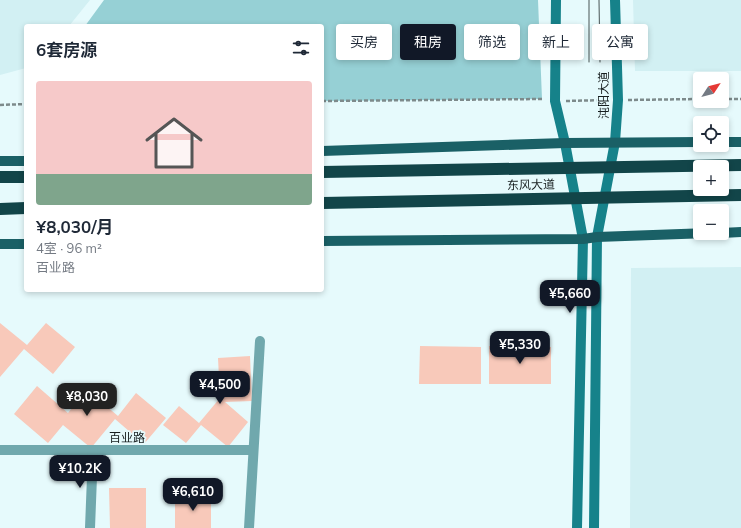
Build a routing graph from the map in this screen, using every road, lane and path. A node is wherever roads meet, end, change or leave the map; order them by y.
1 (556, 0) edge
2 (615, 0) edge
3 (729, 99) edge
4 (741, 99) edge
5 (324, 101) edge
6 (555, 101) junction
7 (24, 104) edge
8 (0, 105) edge
9 (616, 142) junction
10 (693, 142) edge
11 (729, 142) edge
12 (741, 142) edge
13 (565, 143) junction
14 (324, 151) edge
15 (0, 161) edge
16 (24, 161) edge
17 (741, 165) edge
18 (324, 172) edge
19 (0, 177) edge
20 (24, 177) edge
21 (741, 195) edge
22 (324, 203) edge
23 (0, 208) edge
24 (24, 208) edge
25 (741, 232) edge
26 (729, 233) edge
27 (693, 234) edge
28 (597, 237) junction
29 (583, 239) junction
30 (324, 241) edge
31 (0, 244) edge
32 (24, 244) edge
33 (260, 341) dead end
34 (0, 450) edge
35 (253, 450) junction
36 (93, 451) junction
37 (90, 528) edge
38 (249, 528) edge
39 (577, 528) edge
40 (594, 528) edge

1 - 6 main road
2 - 9 main road, 沌阳大道
3 - 4 path
5 - 6 path
6 - 13 main road
7 - 8 path
9 - 10 main road
9 - 13 main road
9 - 28 main road, 沌阳大道
11 - 12 main road
13 - 14 main road
13 - 29 main road
15 - 16 main road
17 - 18 highway, 东风大道
19 - 20 highway
21 - 22 highway, 东风大道
23 - 24 highway
25 - 26 main road
27 - 28 main road
28 - 29 main road
28 - 40 main road, 沌阳大道
29 - 30 main road
29 - 39 main road
31 - 32 main road
33 - 35 street
34 - 36 street, 百业路
35 - 36 street, 百业路
35 - 38 street
36 - 37 street

